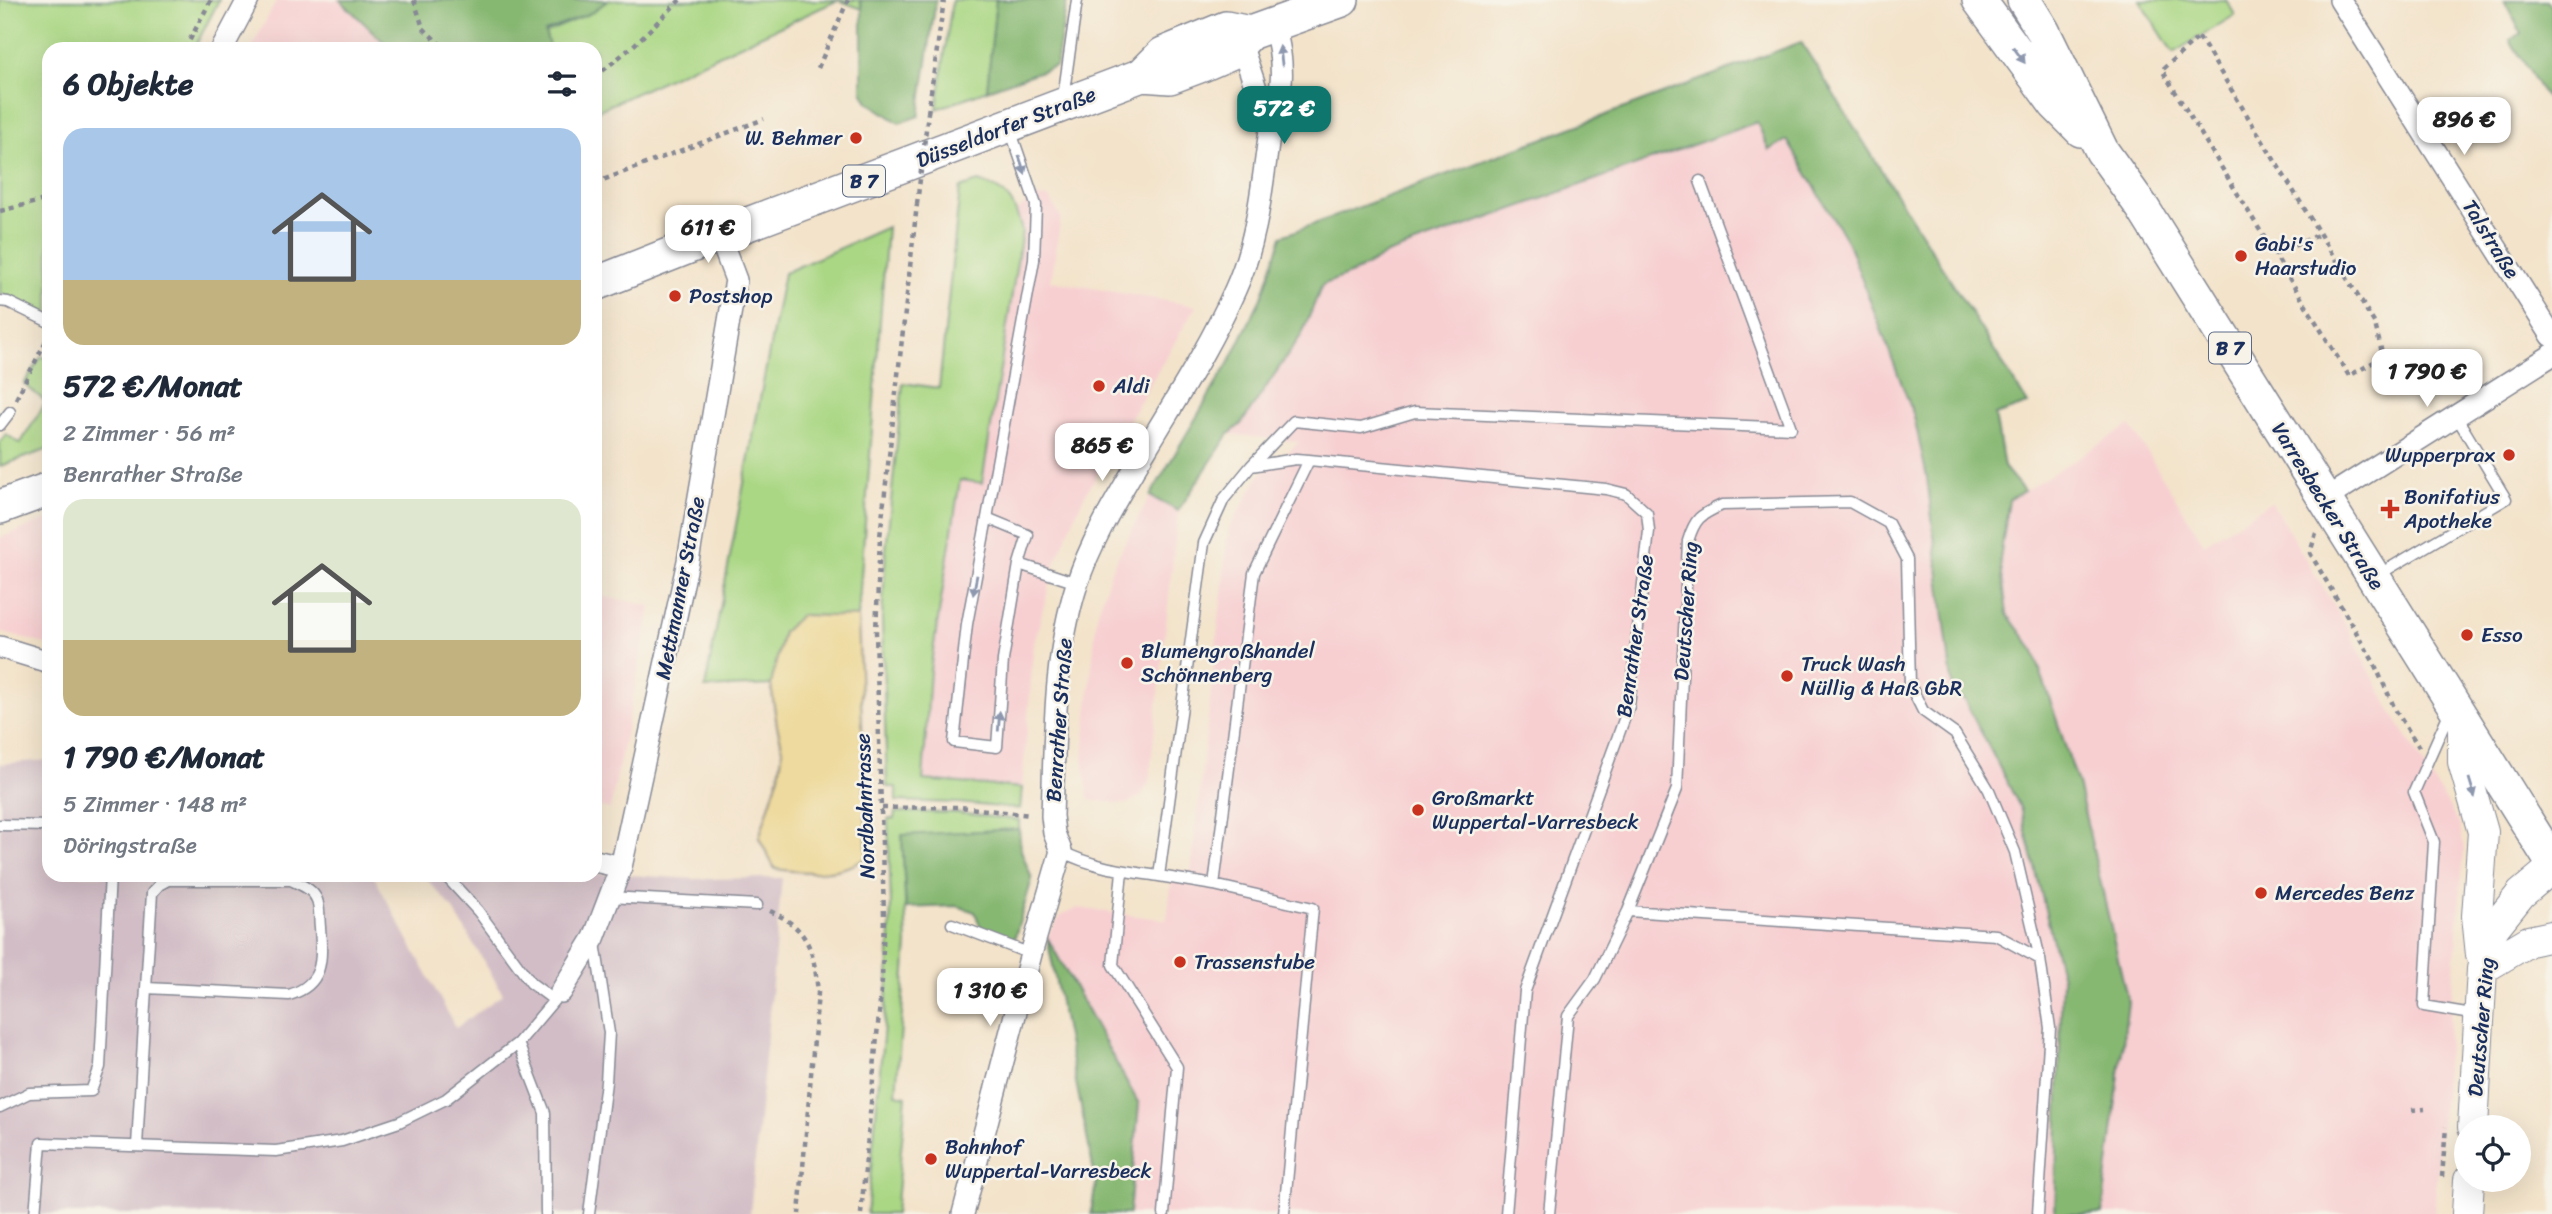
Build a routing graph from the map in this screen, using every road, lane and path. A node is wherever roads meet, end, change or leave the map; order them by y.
1 (211, 0) edge
2 (248, 0) edge
3 (414, 0) edge
4 (681, 0) edge
5 (848, 0) edge
6 (944, 0) edge
7 (1077, 0) edge
8 (1342, 0) edge
9 (1979, 0) edge
10 (2024, 0) edge
11 (2340, 0) edge
12 (1255, 34) junction
13 (189, 42) edge
14 (226, 42) edge
15 (438, 42) edge
16 (818, 68) dead end
17 (602, 71) edge
18 (1062, 105) junction
19 (764, 118) dead end
20 (1009, 125) junction
21 (1270, 130) junction
22 (2102, 151) junction
23 (602, 180) edge
24 (1700, 181) dead end
25 (42, 201) edge
26 (0, 211) edge
27 (2320, 234) junction
28 (719, 235) junction
29 (2276, 254) junction
30 (602, 281) edge
31 (0, 301) edge
32 (42, 319) edge
33 (2552, 336) edge
34 (42, 349) edge
35 (2552, 355) edge
36 (10, 412) joint
37 (2456, 415) junction
38 (0, 425) edge
39 (1309, 460) junction
40 (1251, 466) junction
41 (42, 492) edge
42 (2325, 499) junction
43 (0, 507) edge
44 (988, 518) junction
45 (1019, 564) junction
46 (2372, 578) junction
47 (1077, 583) junction
48 (0, 647) edge
49 (42, 660) edge
50 (2458, 713) junction
51 (882, 808) junction
52 (1052, 816) junction
53 (0, 825) edge
54 (42, 826) edge
55 (1061, 850) junction
56 (2552, 862) edge
57 (602, 863) edge
58 (621, 867) junction
59 (2552, 868) edge
60 (1122, 871) junction
61 (1159, 876) junction
62 (110, 882) edge
63 (164, 882) edge
64 (295, 882) edge
65 (451, 882) edge
66 (1214, 885) junction
67 (609, 897) junction
68 (757, 905) joint
69 (1628, 911) junction
70 (952, 924) dead end
71 (2552, 936) edge
72 (594, 938) junction
73 (1031, 954) junction
74 (2040, 959) junction
75 (2482, 969) junction
76 (146, 988) junction
77 (558, 996) junction
78 (2481, 1015) junction
79 (518, 1043) junction
80 (0, 1107) edge
81 (2425, 1109) dead end
82 (2412, 1110) dead end
83 (2474, 1115) edge
84 (137, 1146) junction
85 (2468, 1192) edge
86 (35, 1214) edge
87 (546, 1214) edge
88 (589, 1214) edge
89 (800, 1214) edge
90 (861, 1214) edge
91 (963, 1214) edge
92 (1164, 1214) edge
93 (1283, 1214) edge
94 (1506, 1214) edge
95 (1549, 1214) edge
96 (2038, 1214) edge
97 (2467, 1214) edge

1 - 13 path
2 - 14 street
3 - 15 path
4 - 17 path
5 - 16 path
6 - 51 path, Nordbahntrasse, bridge
7 - 18 lane
8 - 12 main road, Düsseldorfer Straße / B 7
9 -> 22 main road, Varresbecker Straße / B 7
10 - 22 main road, Varresbecker Straße / B 7
11 - 33 street, Talstraße
12 - 18 main road, Düsseldorfer Straße / B 7
12 - 21 street, Benrather Straße
21 -> 12 street, Benrather Straße
18 - 20 main road, Düsseldorfer Straße / B 7
19 - 23 path
20 - 28 main road, Düsseldorfer Straße / B 7
20 -> 44 lane
21 - 47 street, Benrather Straße
22 - 42 main road, Varresbecker Straße / B 7
24 - 40 lane
25 - 26 path
27 - 29 path
27 - 29 path
27 - 29 path
28 - 30 main road, Düsseldorfer Straße / B 7
28 - 58 street, Mettmanner Straße
31 - 32 lane
34 - 36 path
35 - 37 street
36 - 38 lane
37 - 42 street
37 - 46 lane
39 - 40 lane, Benrather Straße
39 - 66 lane
39 - 94 lane, Benrather Straße
40 - 61 lane
41 - 43 main road
42 - 46 main road, Varresbecker Straße / B 7
44 - 45 lane
44 -> 45 lane
45 - 47 lane
46 - 50 main road, Varresbecker Straße / B 7
47 - 52 street, Benrather Straße
48 - 49 street
50 - 56 main road, Varresbecker Straße / B 7
50 -> 75 street
50 - 78 lane
51 - 52 path
51 - 90 path, Nordbahntrasse
52 - 55 street, Benrather Straße
53 - 54 lane
55 - 60 lane
55 - 73 street
57 - 58 street
58 - 67 street, Mettmanner Straße
59 - 75 street, Deutscher Ring
60 - 61 lane
60 - 92 lane
61 - 66 lane
62 - 80 lane
63 - 76 lane
64 - 76 lane
65 - 77 lane
66 - 93 lane
67 - 68 lane
67 - 72 street, Mettmanner Straße
68 - 89 path
69 - 74 lane
69 - 74 lane, Deutscher Ring
69 - 95 lane, Deutscher Ring
70 - 73 lane
71 - 75 street
72 - 77 street, Mettmanner Straße
72 - 88 lane
73 - 91 street
74 - 96 lane, Deutscher Ring
75 - 78 street, Deutscher Ring
76 - 84 lane
77 - 79 lane
78 - 83 street, Deutscher Ring
79 - 84 lane
79 - 87 lane
81 - 82 path
84 - 86 lane
85 - 97 street

